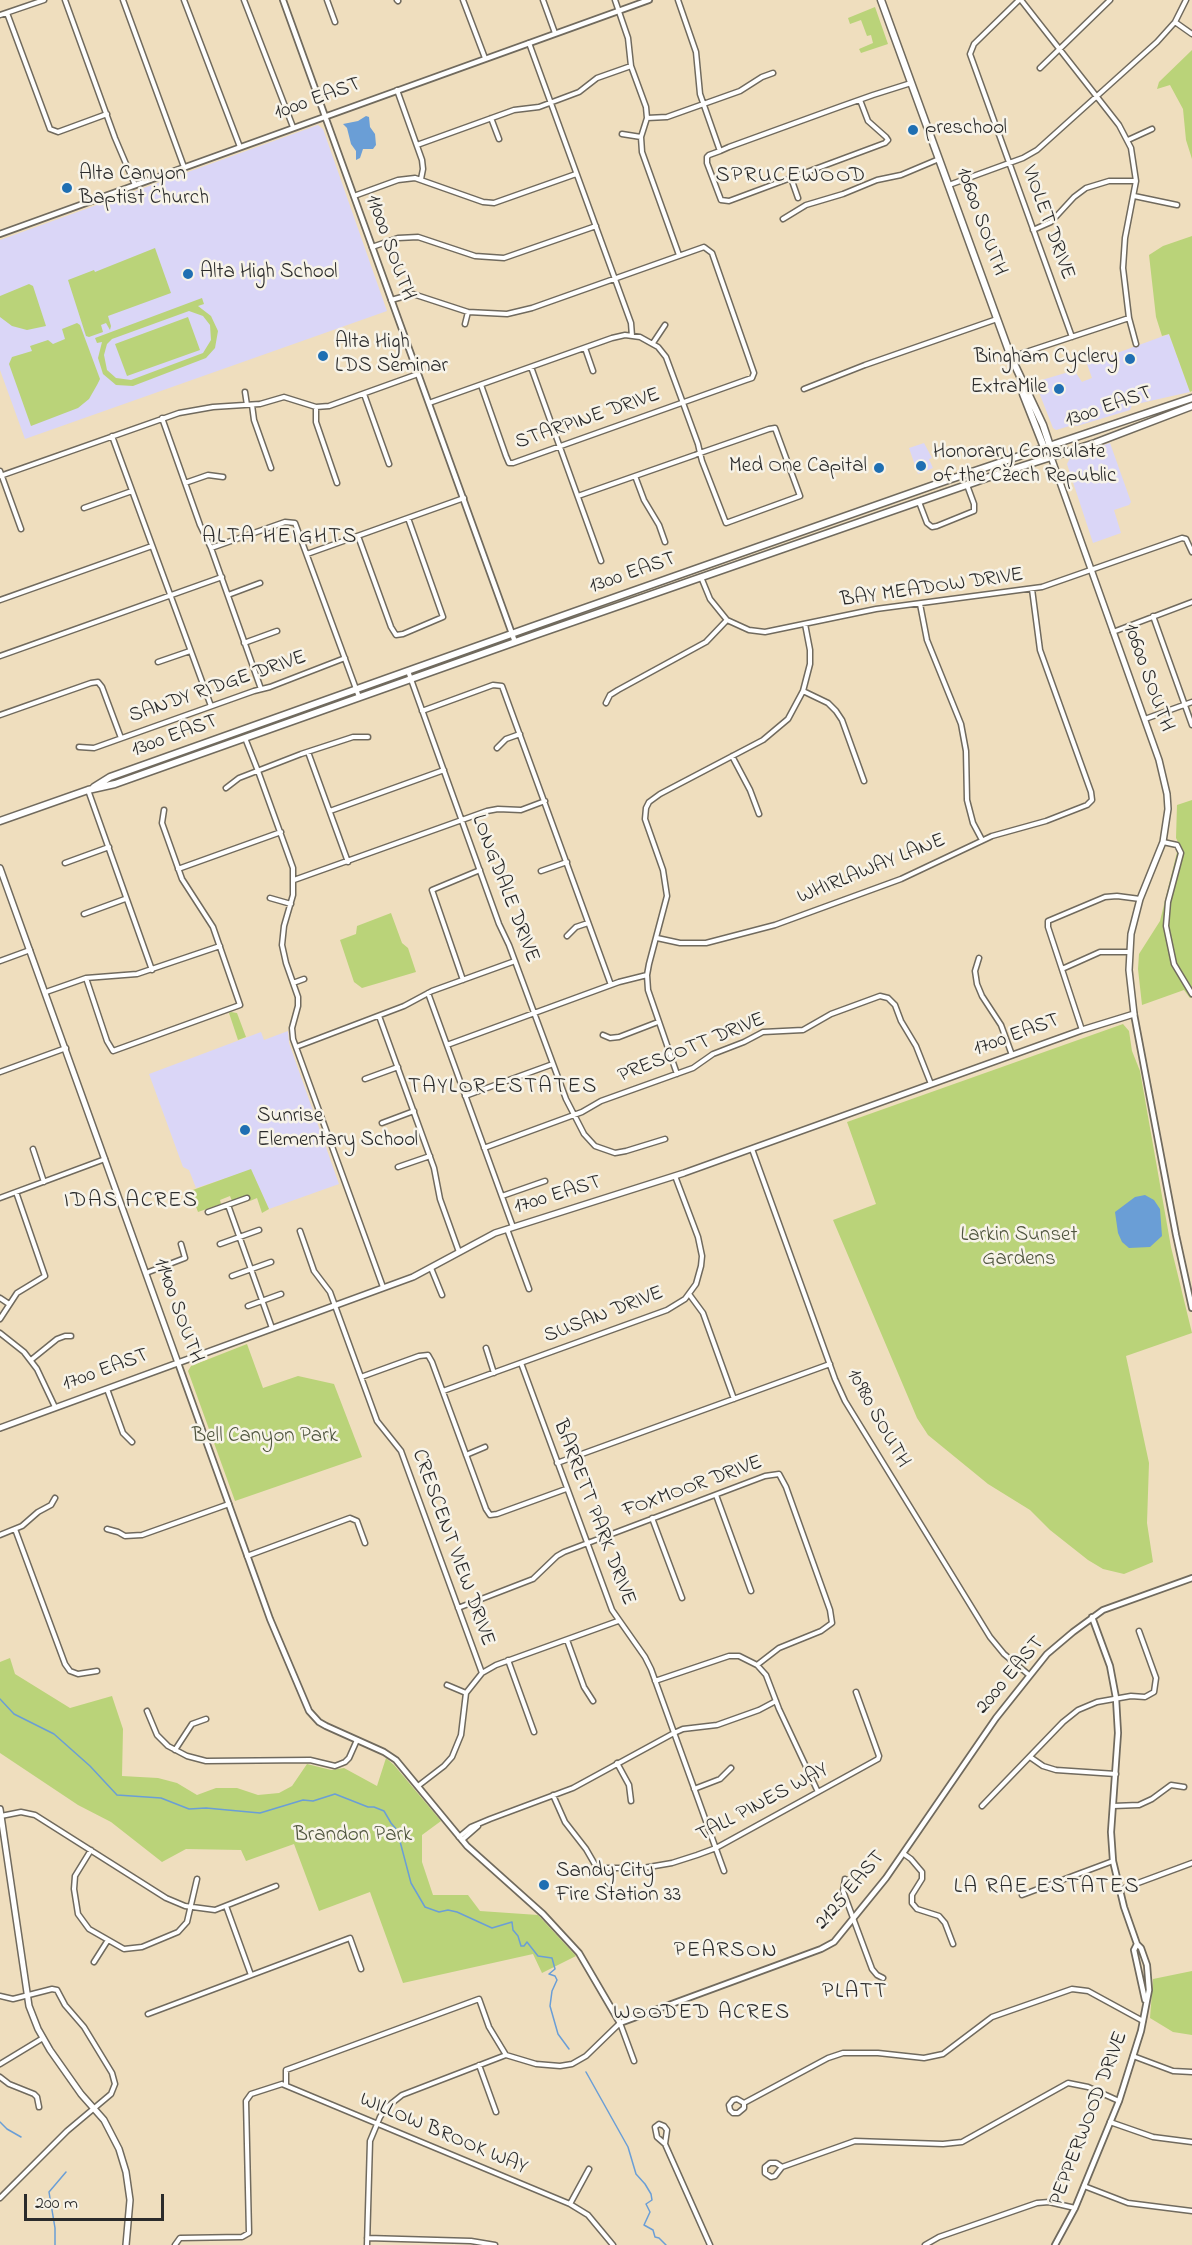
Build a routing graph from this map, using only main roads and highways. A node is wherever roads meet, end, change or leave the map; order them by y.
1 (880, 0) edge
2 (1024, 387) junction
3 (1192, 398) edge
4 (1192, 406) edge
5 (1050, 446) junction
6 (1043, 448) junction
7 (1051, 457) junction
8 (743, 553) junction
9 (701, 577) junction
10 (88, 790) junction
11 (0, 821) edge
12 (0, 868) edge
13 (1134, 1014) joint
14 (178, 1363) junction
15 (0, 1428) edge
16 (0, 1812) edge
17 (126, 2245) edge

1 - 2 main road, 10600 SOUTH
2 - 5 main road, 10600 SOUTH
2 - 6 main road, 10600 SOUTH
3 - 5 main road, 1300 EAST
4 - 7 main road, 1300 EAST
5 - 6 main road, 1300 EAST
5 - 7 main road, 10600 SOUTH
6 - 7 main road, 10600 SOUTH
6 - 8 main road, 1300 EAST
7 - 9 main road, 1300 EAST
7 - 13 main road, 10600 SOUTH
8 - 9 main road
8 - 10 main road, 1300 EAST
9 - 10 main road, 1300 EAST
10 - 11 main road, 1300 EAST
12 - 14 main road, 11400 SOUTH
13 - 14 main road, 1700 EAST
14 - 15 main road, 1700 EAST
16 - 17 main road

